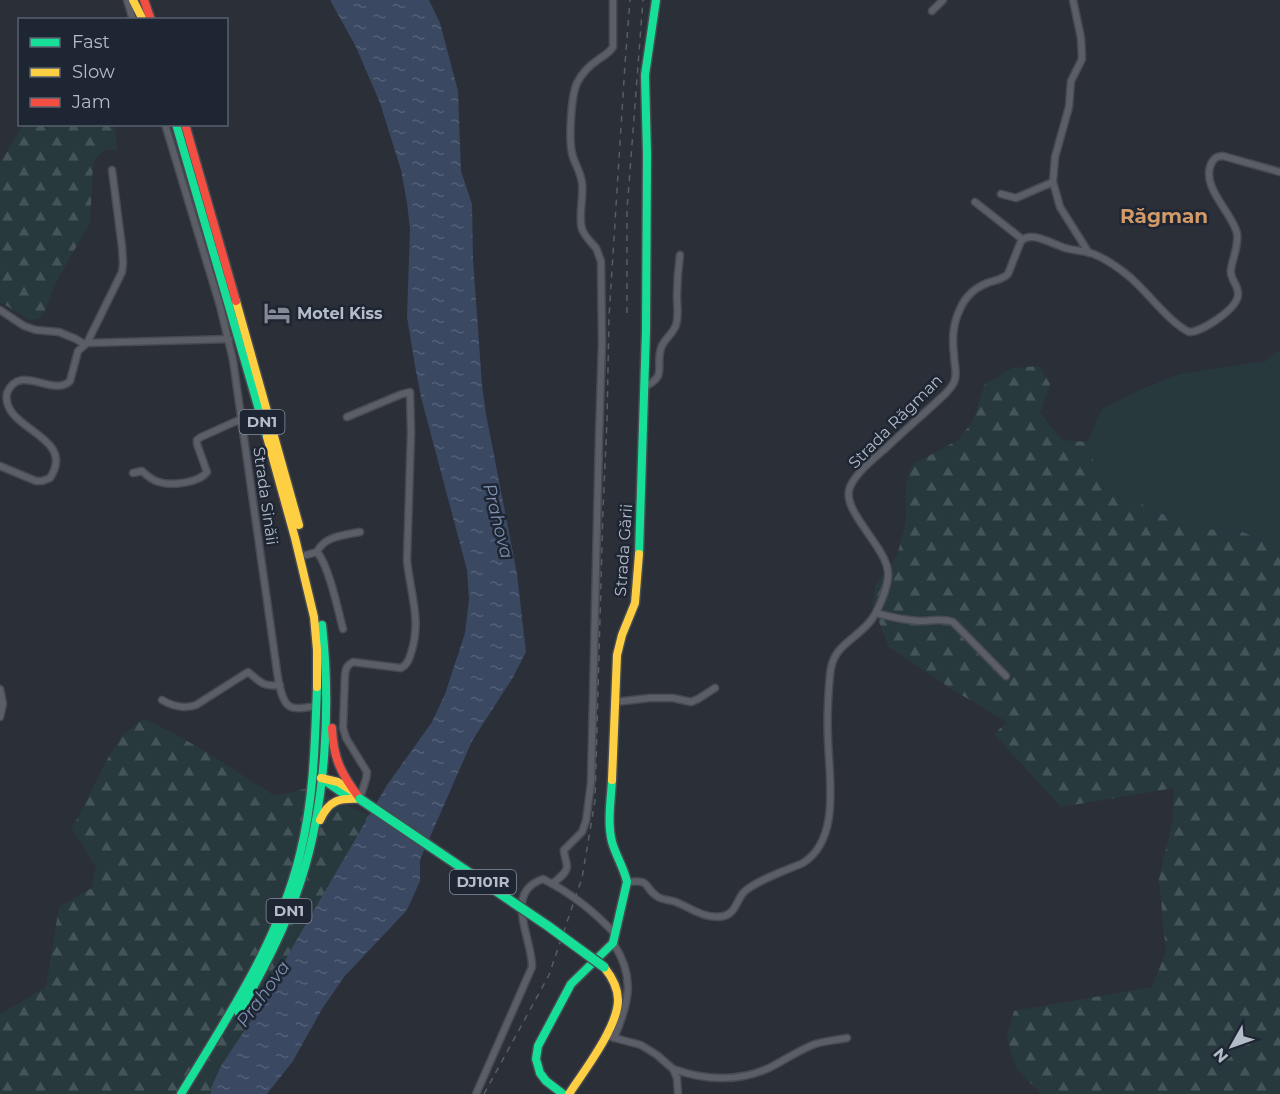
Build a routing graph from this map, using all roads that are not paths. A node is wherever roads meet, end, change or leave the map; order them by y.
1 (127, 0) edge
2 (133, 0) edge
3 (144, 0) edge
4 (153, 0) edge
5 (614, 0) edge
6 (656, 0) edge
7 (943, 0) edge
8 (1073, 0) edge
9 (932, 11) dead end
10 (132, 18) edge
11 (143, 18) edge
12 (151, 18) edge
13 (158, 18) edge
14 (166, 126) edge
15 (177, 126) edge
16 (186, 126) edge
17 (112, 170) dead end
18 (1280, 172) edge
19 (1053, 182) junction
20 (1001, 194) dead end
21 (975, 202) dead end
22 (1022, 239) junction
23 (1089, 253) junction
24 (680, 255) dead end
25 (0, 310) edge
26 (229, 339) junction
27 (85, 344) junction
28 (644, 387) junction
29 (3, 405) edge
30 (347, 417) dead end
31 (242, 419) junction
32 (0, 466) edge
33 (133, 474) dead end
34 (360, 532) dead end
35 (317, 552) junction
36 (306, 555) junction
37 (876, 613) junction
38 (343, 629) dead end
39 (325, 653) junction
40 (1006, 675) dead end
41 (280, 685) junction
42 (715, 688) dead end
43 (0, 689) edge
44 (162, 700) dead end
45 (615, 702) junction
46 (316, 706) junction
47 (0, 717) edge
48 (317, 778) junction
49 (360, 799) junction
50 (311, 846) junction
51 (627, 882) junction
52 (552, 884) junction
53 (614, 939) junction
54 (611, 1036) junction
55 (847, 1038) dead end
56 (673, 1069) junction
57 (181, 1094) edge
58 (189, 1094) edge
59 (476, 1094) edge
60 (563, 1094) edge
61 (568, 1094) edge
62 (678, 1094) edge

1 - 10 street
2 - 11 main road
3 - 12 main road
4 - 13 main road
5 - 52 street
6 - 28 main road, Strada Gării
7 - 9 street
8 - 19 street
14 - 26 street, Strada Sinăii
15 - 46 main road, DN1
16 - 36 main road, DN1
17 - 27 street
18 - 23 street
19 - 20 street
19 - 23 street
21 - 22 street
22 - 23 street
22 - 37 street, Strada Răgman
24 - 28 street
25 - 27 street
26 - 27 street
26 - 31 street, Strada Sinăii
27 - 29 street
28 - 45 main road, Strada Gării
29 - 32 street
30 - 49 street
31 - 33 street
31 - 41 street, Strada Sinăii
34 - 35 street
35 - 36 street
35 - 38 street
36 - 39 main road, DN1
37 - 40 street
37 - 51 street
39 - 48 main road, DN1
39 - 49 main road
41 - 44 street
41 - 46 street, Strada Sinăii
42 - 45 street
43 - 47 street
45 - 51 main road, Strada Gării
46 - 48 main road, DN1
48 - 49 main road, DJ101R
48 - 50 main road, DN1
48 - 57 main road, DN1
49 - 50 main road
49 - 54 main road, DJ101R, bridge
50 - 58 main road, DN1
51 - 53 main road
52 - 53 street
52 - 59 street
53 - 54 street
53 - 60 main road
54 - 56 street
54 - 61 main road, DJ101R
55 - 56 street
56 - 62 street

